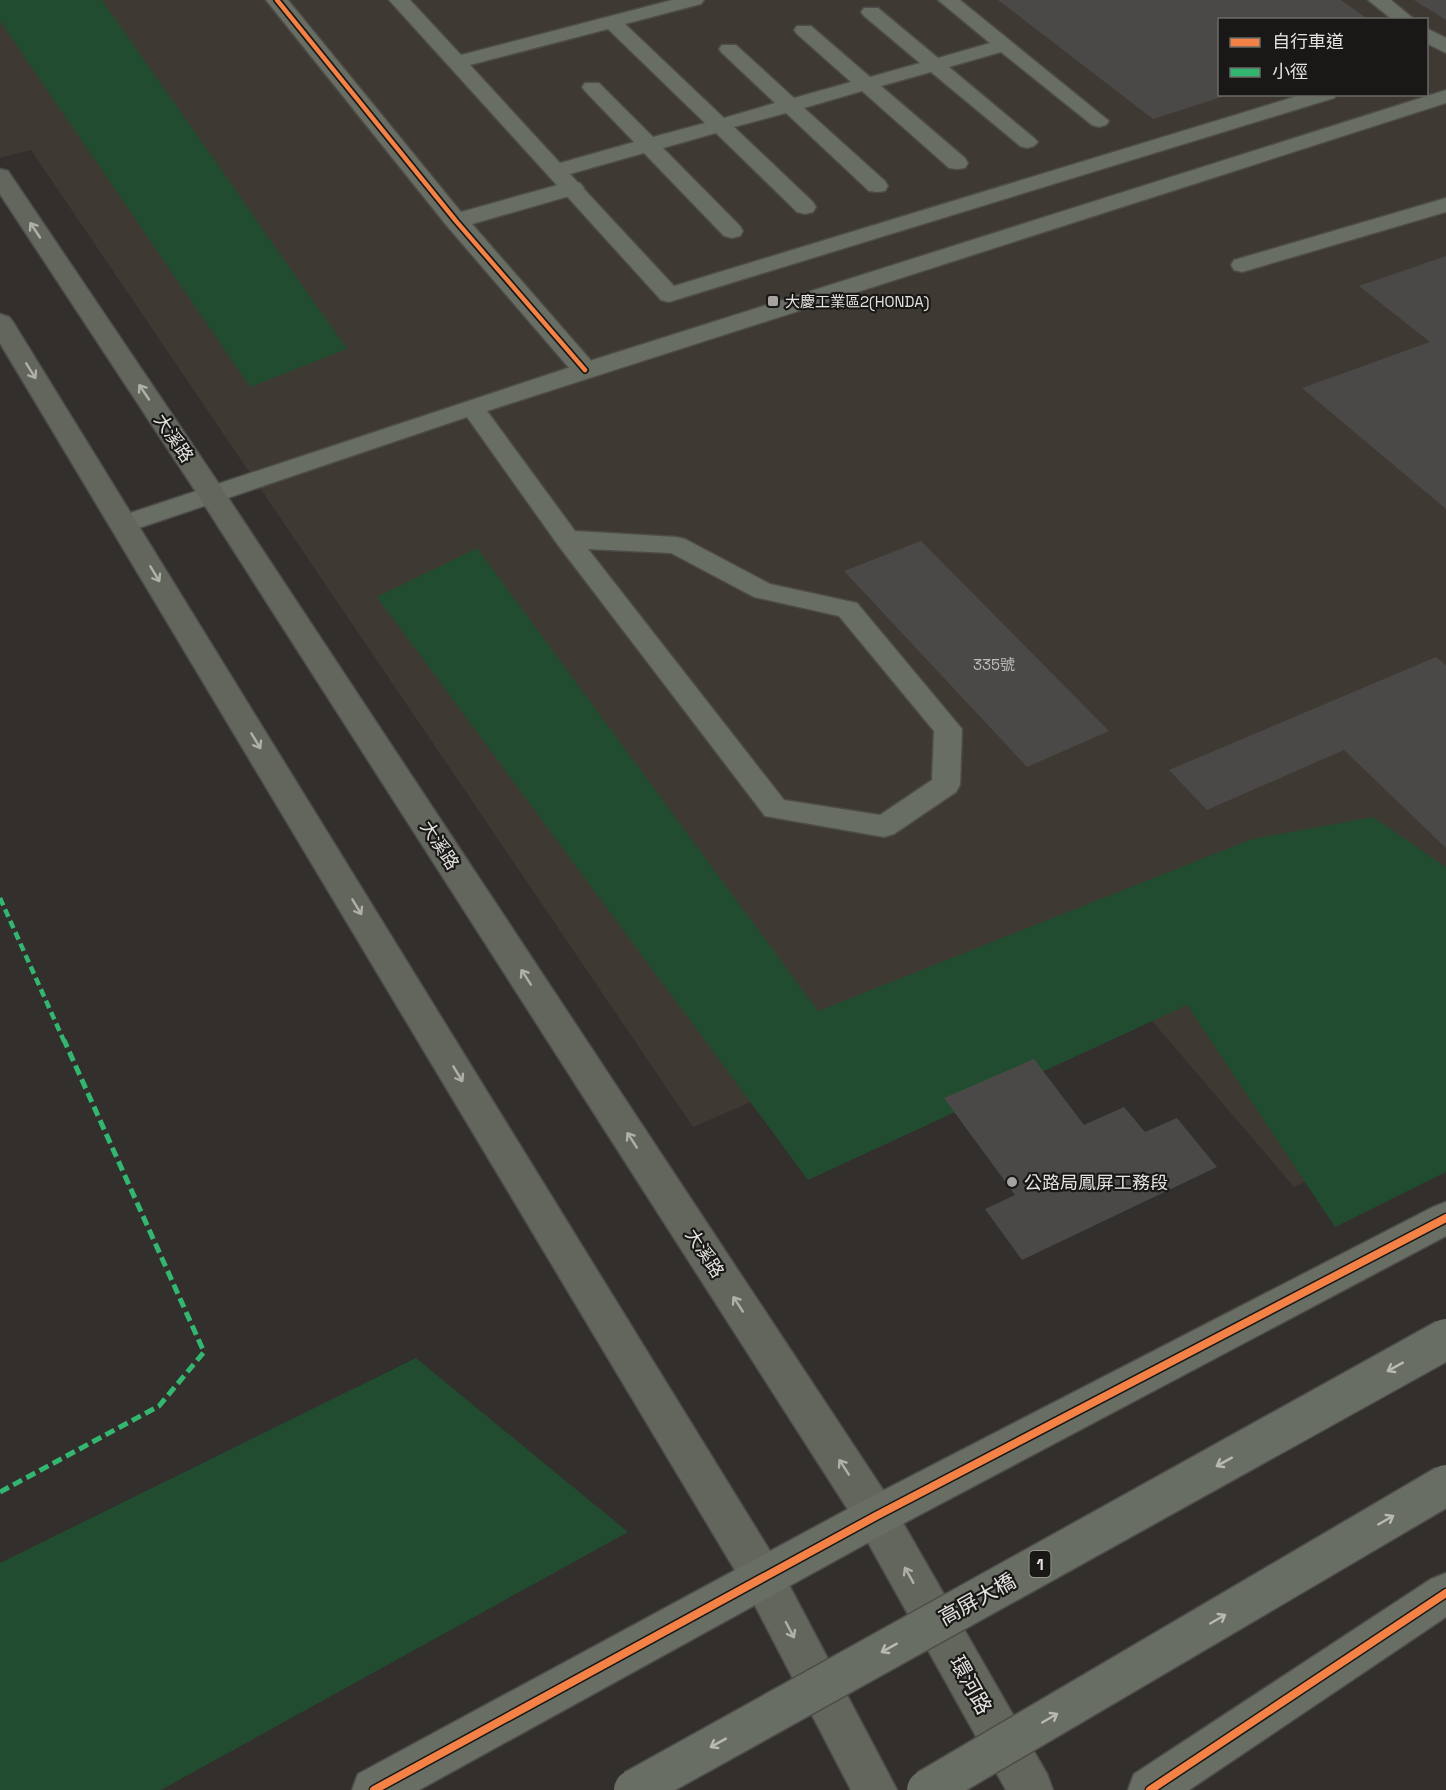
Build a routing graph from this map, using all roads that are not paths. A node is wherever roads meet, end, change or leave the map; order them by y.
1 (278, 0) edge
2 (399, 0) edge
3 (694, 0) edge
4 (948, 0) edge
5 (1378, 0) edge
6 (871, 12) dead end
7 (1403, 18) edge
8 (611, 21) junction
9 (804, 30) dead end
10 (1428, 37) edge
11 (1005, 45) junction
12 (729, 49) dead end
13 (1443, 56) edge
14 (455, 63) junction
15 (935, 65) junction
16 (866, 84) junction
17 (592, 87) dead end
18 (1320, 96) edge
19 (1446, 96) edge
20 (1423, 103) junction
21 (790, 105) junction
22 (1446, 118) edge
23 (1099, 121) dead end
24 (720, 125) junction
25 (1027, 142) dead end
26 (648, 145) junction
27 (957, 163) dead end
28 (564, 179) junction
29 (2, 183) edge
30 (877, 186) dead end
31 (1446, 205) edge
32 (805, 207) dead end
33 (456, 221) junction
34 (732, 231) dead end
35 (1242, 265) dead end
36 (0, 322) edge
37 (585, 370) junction
38 (473, 408) junction
39 (211, 493) junction
40 (124, 524) junction
41 (567, 538) junction
42 (1446, 1218) edge
43 (1446, 1339) edge
44 (1446, 1485) edge
45 (876, 1516) junction
46 (763, 1578) junction
47 (1446, 1593) edge
48 (374, 1790) edge
49 (634, 1790) edge
50 (875, 1790) edge
51 (927, 1790) edge
52 (1031, 1790) edge
53 (1150, 1790) edge

1 - 33 street
2 - 14 lane
3 - 8 lane
4 - 11 lane
5 - 7 lane
6 - 15 lane
8 - 14 lane
8 - 24 lane
9 - 16 lane
10 - 13 lane
11 - 15 lane
11 - 23 lane
12 - 21 lane
14 - 28 lane
15 - 16 lane
15 - 25 lane
16 - 21 lane
16 - 27 lane
17 - 26 lane
18 - 28 lane
19 - 20 lane
20 - 22 lane
20 - 37 lane
21 - 24 lane
21 - 30 lane
24 - 26 lane
24 - 32 lane
26 - 28 lane
26 - 34 lane
28 - 33 street
39 -> 29 main road, 大溪路
31 - 35 lane
33 - 37 street
36 -> 40 main road
37 - 38 lane
38 - 39 lane
38 - 41 lane
39 - 40 lane
45 -> 39 main road, 大溪路
40 -> 46 main road
41 - 41 lane
42 - 45 main road
43 -> 49 main road, 高屏大橋 / 1, bridge
51 -> 44 main road, bridge
45 - 46 main road
52 -> 45 main road, 環河路
46 - 48 main road
46 -> 50 main road
47 - 53 main road

